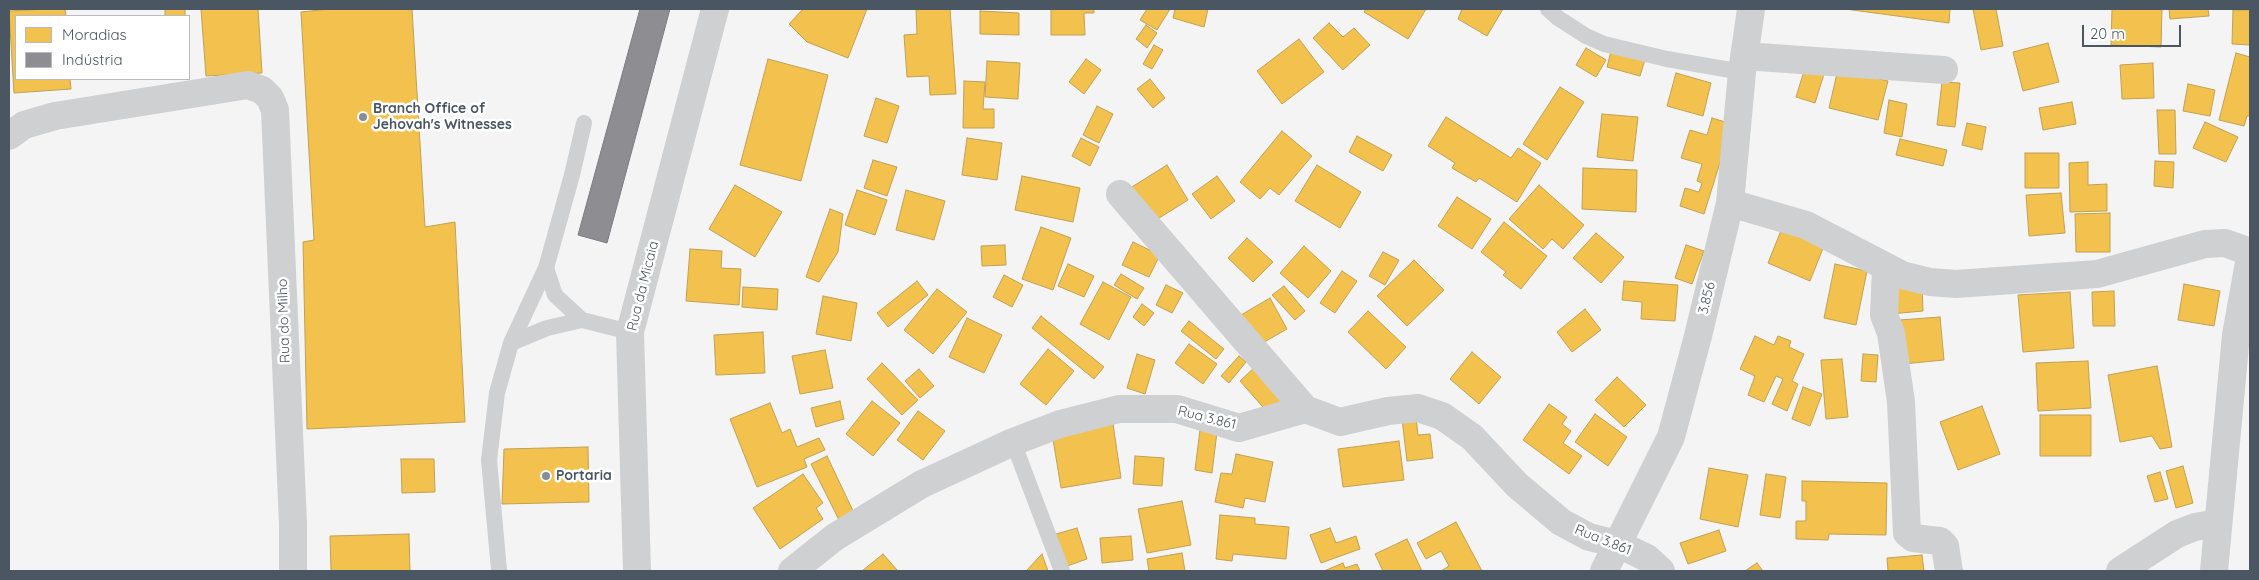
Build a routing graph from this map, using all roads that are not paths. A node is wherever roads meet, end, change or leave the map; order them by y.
1 (716, 9) edge
2 (1548, 9) edge
3 (1751, 9) edge
4 (1743, 64) junction
5 (1944, 70) dead end
6 (584, 123) dead end
7 (9, 136) edge
8 (1120, 194) dead end
9 (1730, 203) junction
10 (2250, 252) edge
11 (2250, 257) edge
12 (546, 268) junction
13 (1886, 268) junction
14 (582, 320) junction
15 (630, 332) junction
16 (511, 343) junction
17 (1305, 409) junction
18 (1013, 442) junction
19 (2218, 523) junction
20 (1618, 544) junction
21 (499, 570) dead end
22 (293, 571) edge
23 (637, 571) edge
24 (792, 571) edge
25 (1062, 571) edge
26 (1604, 571) edge
27 (1661, 571) edge
28 (1949, 571) edge
29 (2120, 571) edge
30 (2214, 571) edge

1 - 15 street, Rua da Micaia
2 - 4 lane
3 - 4 street, 3.856
4 - 5 street
4 - 9 street, 3.856
6 - 12 lane
7 - 22 street, Rua do Milho
8 - 17 street
9 - 13 street
9 - 20 street, 3.856
10 - 13 street
11 - 19 street
12 - 14 lane
12 - 16 lane
13 - 28 street
14 - 15 lane
14 - 16 lane
15 - 23 street, Rua da Micaia
16 - 21 lane
17 - 18 street, Rua 3.861
17 - 20 street, Rua 3.861
18 - 24 street, Rua 3.861
18 - 25 lane
19 - 29 street
19 - 30 street
20 - 26 street, 3.856
20 - 27 street, Rua 3.861

